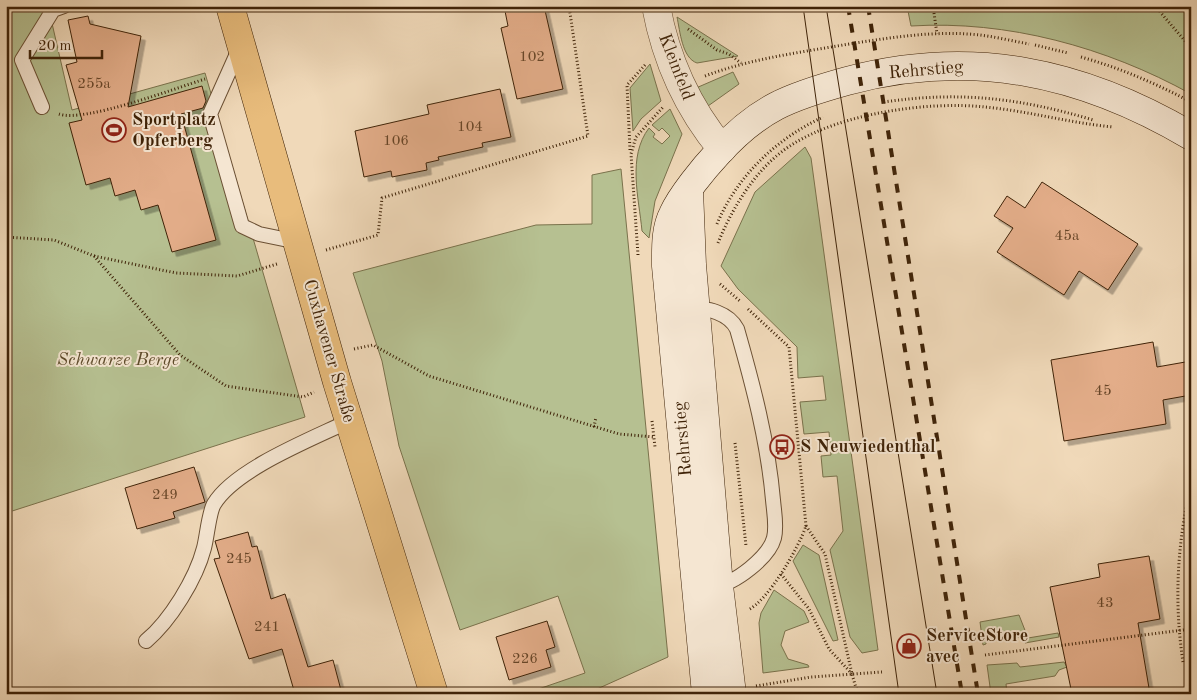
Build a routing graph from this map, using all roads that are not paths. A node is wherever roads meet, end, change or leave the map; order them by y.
1 (230, 6) edge
2 (54, 8) edge
3 (658, 16) edge
4 (241, 44) junction
5 (42, 107) road end
6 (1191, 136) edge
7 (722, 149) junction
8 (689, 190) junction
9 (300, 250) junction
10 (696, 310) junction
11 (672, 326) junction
12 (349, 421) junction
13 (717, 584) junction
14 (146, 640) dead end
15 (744, 690) edge
16 (434, 694) edge
17 (706, 694) edge

1 - 4 main road, Cuxhavener Straße
2 - 5 lane
3 - 7 street, Kleinfeld
4 - 9 main road, Cuxhavener Straße
4 - 9 lane
6 - 7 street, Rehrstieg
7 - 8 street, Rehrstieg
8 - 10 street, Rehrstieg
8 - 11 street, Rehrstieg
9 - 12 main road, Cuxhavener Straße
10 - 11 lane
10 - 13 street, Rehrstieg
10 - 13 lane
11 - 13 street, Rehrstieg
12 - 14 lane
12 - 16 main road, Cuxhavener Straße
13 - 15 street, Rehrstieg
13 - 17 street, Rehrstieg

